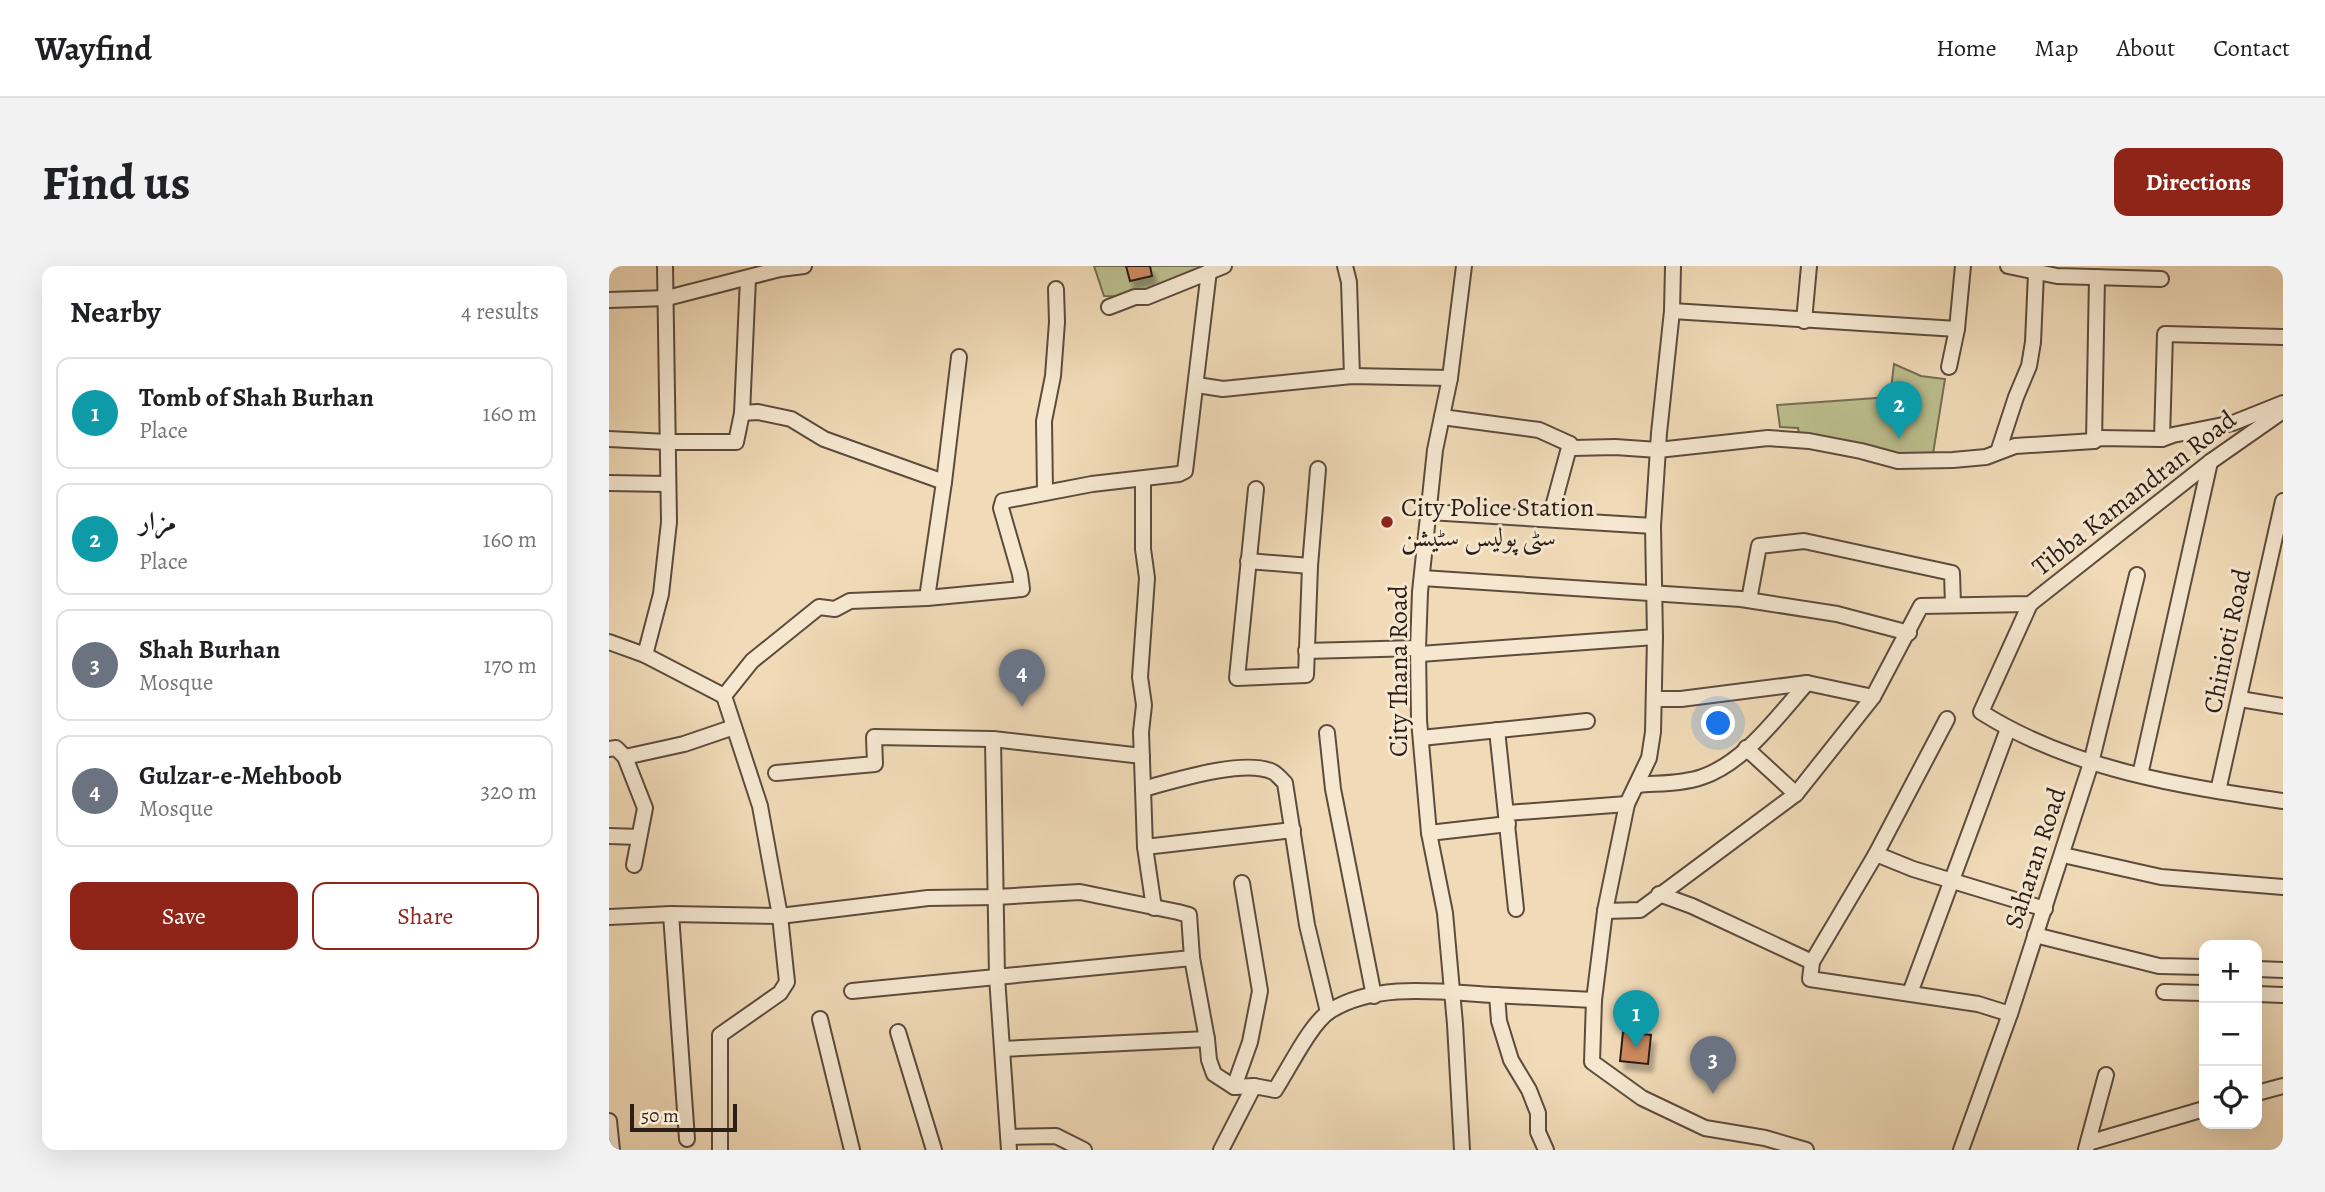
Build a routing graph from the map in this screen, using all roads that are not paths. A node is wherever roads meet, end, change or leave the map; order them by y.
1 (665, 266) edge
2 (804, 266) edge
3 (1345, 266) edge
4 (1464, 266) edge
5 (1673, 266) edge
6 (1809, 266) edge
7 (1963, 266) edge
8 (2008, 266) edge
9 (1217, 268) edge
10 (2036, 273) junction
11 (2097, 277) junction
12 (748, 278) junction
13 (2161, 279) dead end
14 (1056, 289) dead end
15 (667, 298) junction
16 (609, 300) edge
17 (1109, 307) dead end
18 (1672, 311) junction
19 (1804, 321) junction
20 (1957, 329) junction
21 (2283, 337) edge
22 (959, 357) dead end
23 (1949, 367) dead end
24 (1352, 376) junction
25 (1450, 378) junction
26 (1197, 385) junction
27 (2283, 403) edge
28 (2283, 411) edge
29 (742, 413) junction
30 (1442, 417) junction
31 (609, 439) edge
32 (2162, 439) junction
33 (2094, 441) junction
34 (667, 442) junction
35 (1570, 444) junction
36 (1658, 450) junction
37 (1998, 452) junction
38 (2210, 462) junction
39 (1318, 469) dead end
40 (1143, 480) junction
41 (944, 482) junction
42 (609, 483) edge
43 (667, 484) junction
44 (1255, 489) dead end
45 (1045, 492) junction
46 (2283, 501) edge
47 (1429, 512) junction
48 (1550, 518) junction
49 (1653, 526) junction
50 (2277, 554) edge
51 (1248, 561) junction
52 (1310, 566) junction
53 (2137, 575) dead end
54 (1422, 578) junction
55 (1655, 592) junction
56 (927, 598) junction
57 (1749, 600) junction
58 (2030, 604) junction
59 (1952, 605) junction
60 (1909, 633) junction
61 (1655, 638) junction
62 (609, 642) edge
63 (1306, 650) junction
64 (1419, 651) junction
65 (645, 655) junction
66 (1807, 683) junction
67 (724, 696) junction
68 (1873, 697) junction
69 (1655, 699) junction
70 (2240, 699) junction
71 (2283, 706) edge
72 (1947, 719) dead end
73 (1587, 721) dead end
74 (734, 727) junction
75 (2008, 729) junction
76 (1497, 730) junction
77 (1327, 733) dead end
78 (1421, 738) junction
79 (993, 739) junction
80 (1746, 748) junction
81 (609, 749) edge
82 (1142, 756) junction
83 (625, 757) junction
84 (2091, 763) junction
85 (776, 773) dead end
86 (2140, 775) junction
87 (1637, 785) junction
88 (1143, 789) junction
89 (2218, 792) junction
90 (1796, 794) junction
91 (2283, 801) edge
92 (1627, 804) junction
93 (1507, 819) junction
94 (1293, 830) junction
95 (1429, 833) junction
96 (609, 836) edge
97 (639, 837) junction
98 (1145, 847) junction
99 (1875, 853) junction
100 (2063, 855) junction
101 (633, 866) dead end
102 (1952, 880) junction
103 (1242, 883) dead end
104 (2283, 887) edge
105 (1660, 894) junction
106 (996, 897) junction
107 (1154, 908) junction
108 (1516, 909) dead end
109 (2045, 909) junction
110 (1605, 911) junction
111 (671, 915) junction
112 (780, 916) junction
113 (609, 917) edge
114 (2035, 935) junction
115 (1192, 958) junction
116 (1812, 962) junction
117 (2199, 967) edge
118 (2262, 969) edge
119 (2283, 970) edge
120 (997, 978) junction
121 (852, 991) dead end
122 (1452, 992) junction
123 (2164, 992) dead end
124 (1910, 993) junction
125 (2199, 993) edge
126 (2262, 994) edge
127 (1497, 995) junction
128 (2283, 995) edge
129 (1374, 996) junction
130 (1594, 1000) junction
131 (1328, 1012) junction
132 (2010, 1014) junction
133 (820, 1019) dead end
134 (898, 1032) dead end
135 (1207, 1039) junction
136 (1003, 1049) junction
137 (2106, 1075) dead end
138 (1254, 1086) junction
139 (2283, 1086) edge
140 (1234, 1087) junction
141 (2262, 1092) edge
142 (2199, 1111) edge
143 (609, 1121) edge
144 (687, 1139) dead end
145 (1009, 1143) edge
146 (2087, 1147) edge
147 (612, 1150) edge
148 (720, 1150) edge
149 (852, 1150) edge
150 (934, 1150) edge
151 (1084, 1150) edge
152 (1221, 1150) edge
153 (1462, 1150) edge
154 (1546, 1150) edge
155 (1806, 1150) edge
156 (1961, 1150) edge

1 - 15 street
2 - 12 street
3 - 24 street
4 - 25 street, City Thana Road
5 - 18 street
6 - 19 street
7 - 20 street
8 - 10 street
9 - 17 street
9 - 26 street
10 - 11 street
10 - 37 street
11 - 13 street
11 - 33 street
12 - 15 street
12 - 29 street
14 - 45 street
15 - 16 street
15 - 34 street
18 - 19 street
18 - 36 street
19 - 20 street
20 - 23 street
21 - 32 street
22 - 41 street
24 - 25 street
24 - 26 street
25 - 30 street, City Thana Road
26 - 40 street
27 - 32 street
28 - 38 street, Tibba Kamandran Road
29 - 34 street
29 - 41 street
30 - 35 street
30 - 47 street, City Thana Road
31 - 34 street
32 - 33 street
33 - 37 street
34 - 43 street
35 - 36 street
35 - 48 street
36 - 37 street
36 - 49 street
38 - 58 street, Tibba Kamandran Road
38 - 86 street
39 - 52 street
40 - 45 street
40 - 82 street
41 - 56 street
42 - 43 street
43 - 65 street
44 - 51 street
45 - 56 street
46 - 50 street, Chinioti Road
47 - 48 street
47 - 54 street, City Thana Road
48 - 49 street
49 - 55 street
50 - 70 street, Chinioti Road
51 - 52 street
51 - 63 street
52 - 63 street
53 - 84 street, Saharan Road
54 - 55 street
54 - 64 street, City Thana Road
55 - 57 street
55 - 61 street
56 - 67 street
57 - 59 street
57 - 60 street
58 - 59 street, Tibba Kamandran Road
58 - 75 street
59 - 60 street, Tibba Kamandran Road
60 - 68 street, Tibba Kamandran Road
61 - 64 street
61 - 69 street
62 - 65 street
63 - 64 street
64 - 78 street, City Thana Road
65 - 67 street
66 - 68 street
66 - 69 street
66 - 80 street
67 - 74 street
68 - 90 street, Tibba Kamandran Road
69 - 87 street
70 - 71 street
70 - 89 street, Chinioti Road
72 - 99 street
73 - 76 street
74 - 83 street
74 - 112 street
75 - 84 street
75 - 102 street
76 - 78 street
76 - 93 street
77 - 129 street
78 - 95 street, City Thana Road
79 - 82 street
79 - 85 street
79 - 106 street
80 - 87 street
80 - 90 street
81 - 83 street
82 - 88 street
83 - 97 street
84 - 86 street
84 - 100 street, Saharan Road
86 - 89 street
87 - 92 street
88 - 94 street
88 - 98 street
89 - 91 street
90 - 105 street, Tibba Kamandran Road
92 - 93 street
92 - 110 street
93 - 95 street
93 - 108 street
94 - 98 street
94 - 131 street
95 - 122 street, City Thana Road
96 - 97 street
97 - 101 street
98 - 107 street
99 - 102 street
99 - 116 street
100 - 104 street
100 - 109 street, Saharan Road
102 - 109 street
102 - 124 street
103 - 140 street
105 - 110 street, Tibba Kamandran Road
105 - 116 street
106 - 107 street
106 - 112 street
106 - 120 street
107 - 115 street
109 - 114 street, Saharan Road
110 - 130 street
111 - 112 street
111 - 113 street
111 - 144 street
112 - 148 street
114 - 117 street
114 - 132 street, Saharan Road
115 - 120 street
115 - 135 street
116 - 124 street
118 - 119 street
120 - 121 street
120 - 136 street
122 - 127 street
122 - 129 street
122 - 153 street, City Thana Road
123 - 125 street
124 - 132 street
126 - 128 street
127 - 130 street
127 - 154 street
129 - 131 street
130 - 155 street
131 - 138 street
132 - 156 street, Saharan Road
133 - 149 street
134 - 150 street
135 - 136 street
135 - 140 street
136 - 145 street
137 - 146 street
138 - 140 street
138 - 152 street
139 - 141 street
142 - 146 street
143 - 147 street
145 - 151 street

